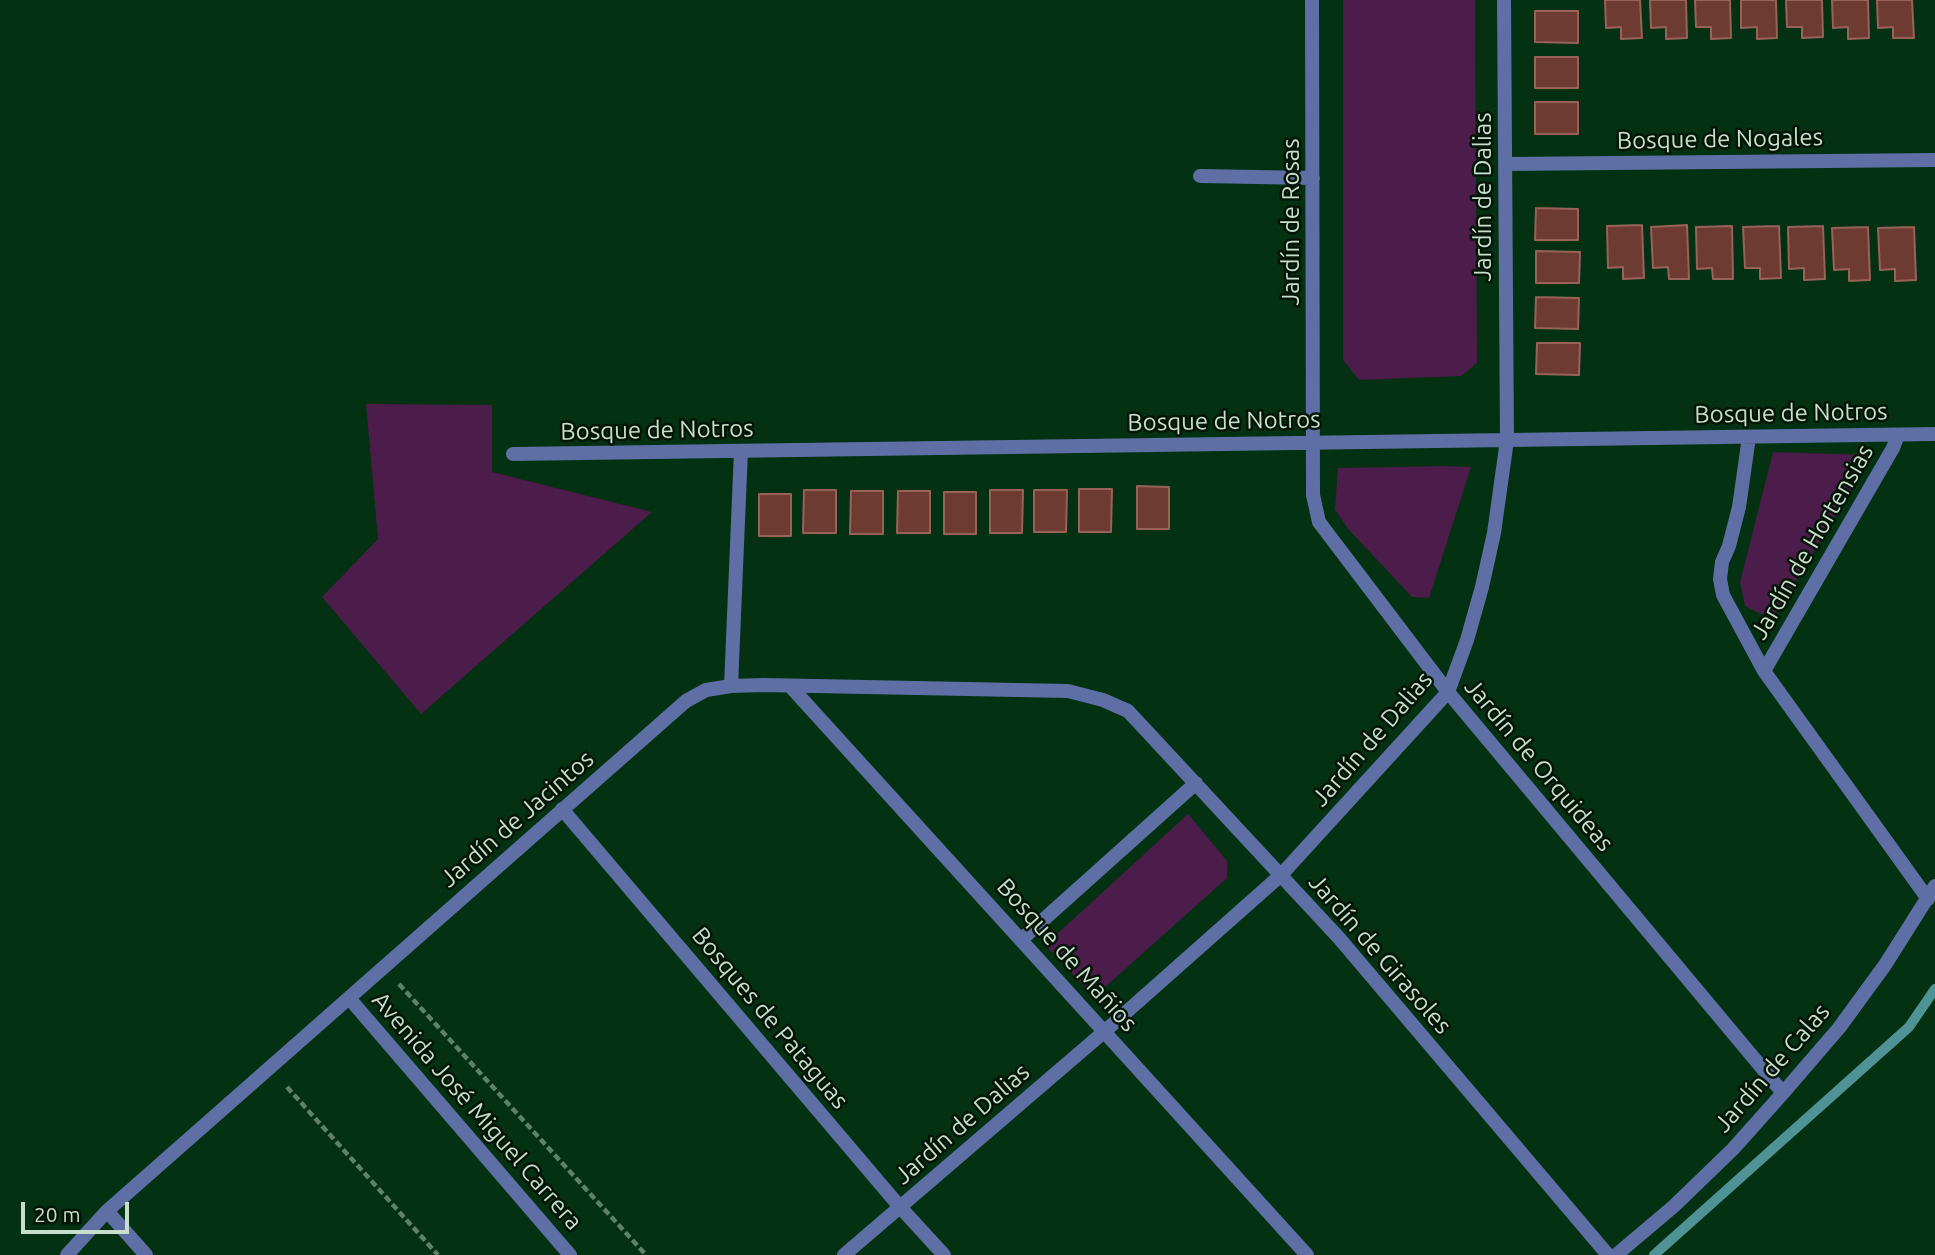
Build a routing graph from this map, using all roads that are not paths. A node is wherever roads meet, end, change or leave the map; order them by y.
1 (1312, 0) edge
2 (1504, 0) edge
3 (1935, 160) edge
4 (1506, 164) junction
5 (1200, 176) dead end
6 (1313, 178) junction
7 (1935, 434) edge
8 (1898, 435) junction
9 (1749, 437) junction
10 (1507, 440) junction
11 (1314, 443) junction
12 (741, 451) junction
13 (513, 454) dead end
14 (1764, 671) junction
15 (731, 686) junction
16 (791, 687) junction
17 (1448, 692) junction
18 (1103, 700) joint
19 (1196, 783) junction
20 (562, 810) junction
21 (1281, 875) junction
22 (1931, 893) edge
23 (1022, 939) junction
24 (349, 998) junction
25 (1105, 1031) junction
26 (1783, 1093) junction
27 (900, 1207) junction
28 (107, 1212) junction
29 (67, 1255) edge
30 (146, 1255) edge
31 (569, 1255) edge
32 (844, 1255) edge
33 (944, 1255) edge
34 (1307, 1255) edge
35 (1608, 1255) edge
36 (1616, 1255) edge

1 - 6 street, Jardín de Rosas
2 - 4 street, Jardín de Dalias
3 - 4 street, Bosque de Nogales
4 - 10 street, Jardín de Dalias
5 - 6 street
6 - 11 street, Jardín de Rosas
7 - 8 street, Bosque de Notros
8 - 9 street, Bosque de Notros
8 - 14 street, Jardín de Hortensias
9 - 10 street, Bosque de Notros
9 - 14 street
10 - 11 street, Bosque de Notros
10 - 17 street, Jardín de Dalias
11 - 12 street, Bosque de Notros
11 - 17 street, Jardín de Orquideas
12 - 13 street, Bosque de Notros
12 - 15 street
14 - 22 street
15 - 16 street, Jardín de Jacintos
15 - 20 street, Jardín de Jacintos
16 - 18 street, Jardín de Jacintos
16 - 23 street, Bosque de Mañios
17 - 21 street, Jardín de Dalias
17 - 26 street, Jardín de Orquideas
18 - 19 street, Jardín de Girasoles
19 - 21 street, Jardín de Girasoles
19 - 23 street
20 - 24 street, Jardín de Jacintos
20 - 27 street, Bosques de Pataguas
21 - 25 street, Jardín de Dalias
21 - 35 street, Jardín de Girasoles
22 - 26 street, Jardín de Calas
23 - 25 street, Bosque de Mañios
24 - 28 street, Jardín de Jacintos
24 - 31 street, Avenida José Miguel Carrera
25 - 27 street, Jardín de Dalias
25 - 34 street, Bosque de Mañios
26 - 36 street, Jardín de Calas
27 - 32 street, Jardín de Dalias
27 - 33 street, Bosques de Pataguas
28 - 29 street, Jardín de Jacintos
28 - 30 street

